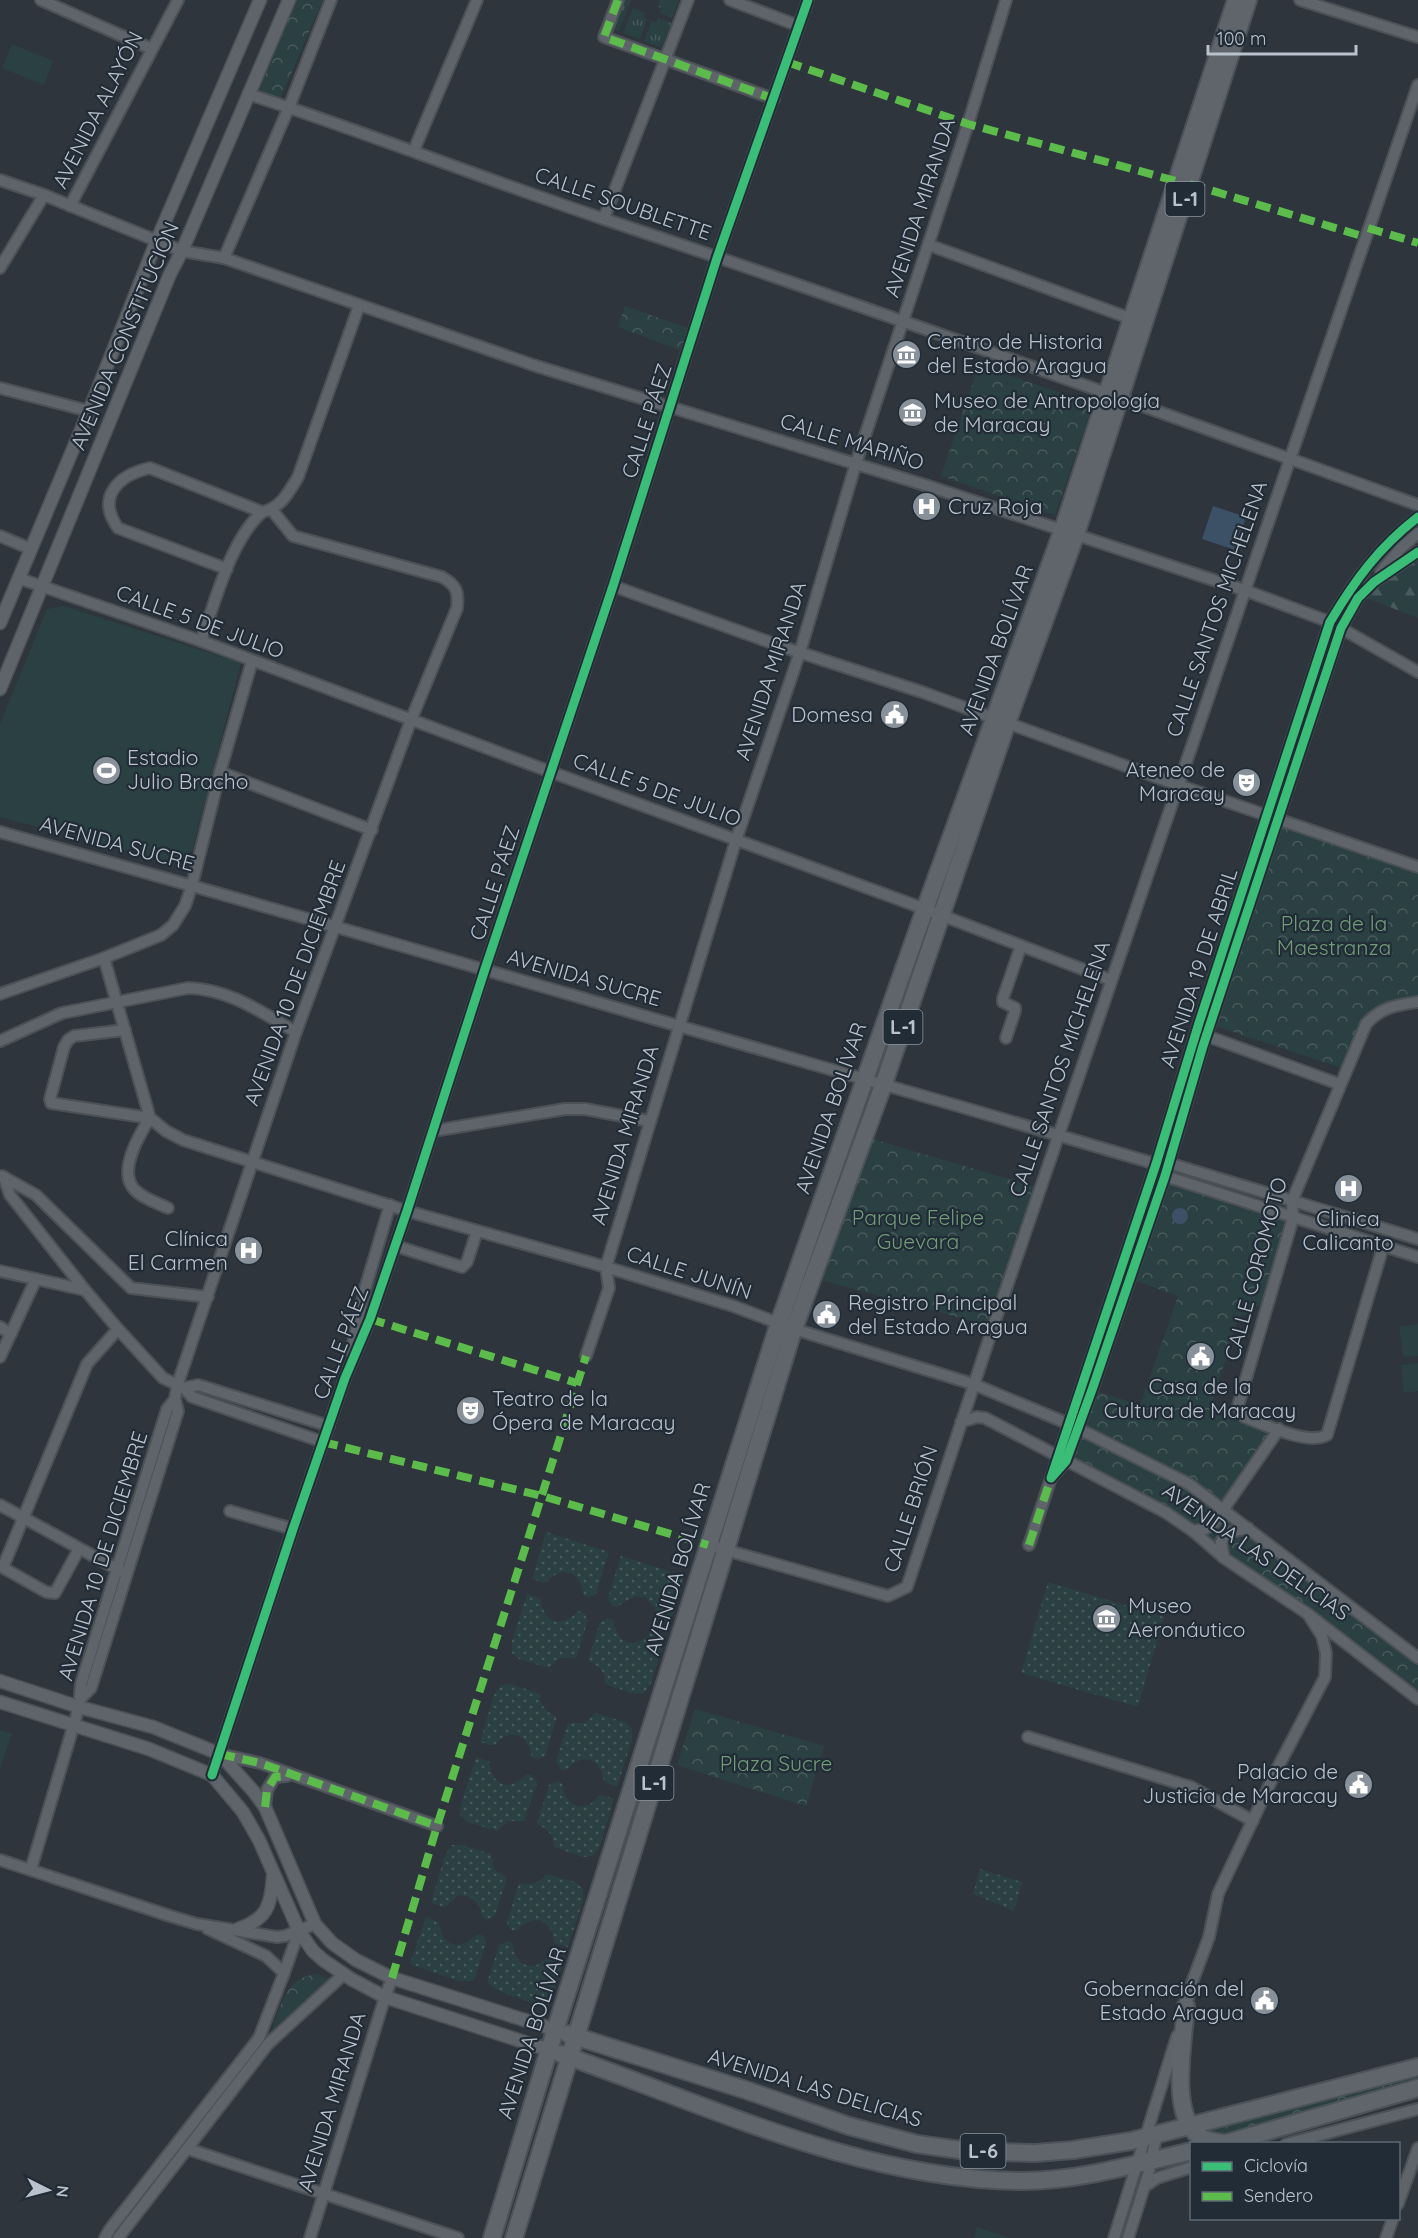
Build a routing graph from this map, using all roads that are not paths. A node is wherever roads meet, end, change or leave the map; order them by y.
1 (41, 0) edge
2 (178, 0) edge
3 (260, 0) edge
4 (289, 0) edge
5 (331, 0) edge
6 (477, 0) edge
7 (618, 0) edge
8 (688, 0) edge
9 (730, 0) edge
10 (808, 0) edge
11 (1006, 0) edge
12 (1236, 0) edge
13 (1248, 0) edge
14 (1300, 0) edge
15 (799, 26) junction
16 (1418, 37) edge
17 (152, 49) junction
18 (665, 60) junction
19 (1418, 85) edge
20 (248, 94) junction
21 (774, 99) junction
22 (289, 107) junction
23 (414, 150) junction
24 (0, 180) edge
25 (44, 195) junction
26 (70, 207) junction
27 (604, 218) junction
28 (157, 240) junction
29 (929, 244) junction
30 (182, 250) junction
31 (224, 258) junction
32 (717, 258) junction
33 (0, 268) edge
34 (359, 306) junction
35 (1132, 319) junction
36 (903, 322) junction
37 (0, 388) edge
38 (1114, 396) junction
39 (671, 407) junction
40 (89, 411) junction
41 (1289, 459) junction
42 (856, 463) junction
43 (1418, 505) edge
44 (267, 511) junction
45 (1418, 517) edge
46 (1070, 532) junction
47 (1418, 533) edge
48 (0, 536) edge
49 (31, 549) junction
50 (1418, 552) edge
51 (227, 569) junction
52 (18, 579) junction
53 (1374, 582) junction
54 (613, 586) junction
55 (41, 588) junction
56 (1244, 590) junction
57 (1330, 622) junction
58 (0, 623) edge
59 (1341, 628) junction
60 (201, 641) junction
61 (800, 652) junction
62 (252, 661) junction
63 (1418, 672) edge
64 (0, 689) edge
65 (411, 720) junction
66 (1001, 721) junction
67 (220, 772) junction
68 (551, 772) junction
69 (1178, 785) junction
70 (1272, 816) junction
71 (372, 830) junction
72 (0, 832) edge
73 (736, 840) junction
74 (1418, 867) edge
75 (192, 885) junction
76 (925, 909) junction
77 (941, 916) junction
78 (334, 927) junction
79 (1021, 946) junction
80 (104, 958) junction
81 (484, 969) junction
82 (1111, 980) junction
83 (0, 994) edge
84 (117, 1001) junction
85 (1418, 1002) edge
86 (678, 1026) junction
87 (125, 1030) junction
88 (296, 1032) junction
89 (1207, 1036) junction
90 (1006, 1038) dead end
91 (0, 1041) edge
92 (866, 1078) junction
93 (884, 1083) junction
94 (1339, 1084) junction
95 (150, 1118) junction
96 (649, 1120) junction
97 (433, 1131) junction
98 (1058, 1135) junction
99 (253, 1161) junction
100 (1168, 1163) junction
101 (1156, 1164) junction
102 (2, 1175) edge
103 (1165, 1176) junction
104 (1292, 1201) junction
105 (390, 1205) junction
106 (168, 1208) dead end
107 (407, 1211) junction
108 (1293, 1218) junction
109 (477, 1231) junction
110 (1418, 1239) edge
111 (396, 1246) junction
112 (1383, 1247) junction
113 (1418, 1257) edge
114 (606, 1267) junction
115 (0, 1271) edge
116 (36, 1279) junction
117 (85, 1290) junction
118 (208, 1296) junction
119 (787, 1326) junction
120 (0, 1327) edge
121 (118, 1329) junction
122 (11, 1334) junction
123 (586, 1356) dead end
124 (0, 1357) edge
125 (345, 1378) junction
126 (973, 1384) junction
127 (181, 1387) junction
128 (256, 1402) junction
129 (251, 1417) junction
130 (961, 1422) junction
131 (329, 1426) junction
132 (1074, 1427) junction
133 (1279, 1429) junction
134 (323, 1442) junction
135 (1062, 1459) junction
136 (0, 1505) edge
137 (1224, 1510) junction
138 (230, 1511) dead end
139 (24, 1517) junction
140 (1248, 1528) junction
141 (292, 1529) junction
142 (1193, 1531) junction
143 (708, 1545) junction
144 (1029, 1545) dead end
145 (79, 1549) junction
146 (725, 1551) junction
147 (1224, 1558) junction
148 (1, 1567) edge
149 (122, 1571) junction
150 (1308, 1614) junction
151 (1418, 1658) edge
152 (0, 1681) edge
153 (1418, 1699) edge
154 (0, 1702) edge
155 (80, 1702) junction
156 (74, 1726) junction
157 (1028, 1737) dead end
158 (220, 1754) junction
159 (212, 1775) junction
160 (291, 1775) junction
161 (265, 1807) junction
162 (1253, 1821) junction
163 (436, 1826) dead end
164 (0, 1860) edge
165 (31, 1869) junction
166 (273, 1873) junction
167 (197, 1924) junction
168 (315, 1924) junction
169 (238, 1929) junction
170 (299, 1931) junction
171 (285, 1973) junction
172 (344, 1974) junction
173 (392, 1978) junction
174 (384, 1996) junction
175 (1186, 2006) junction
176 (556, 2030) junction
177 (577, 2037) junction
178 (263, 2041) junction
179 (549, 2050) junction
180 (571, 2058) junction
181 (1418, 2067) edge
182 (1418, 2088) edge
183 (1418, 2109) edge
184 (1189, 2125) junction
185 (1152, 2135) junction
186 (1216, 2142) edge
187 (1228, 2142) edge
188 (1294, 2142) edge
189 (1418, 2148) edge
190 (188, 2149) junction
191 (1190, 2151) edge
192 (1144, 2163) junction
193 (1190, 2168) edge
194 (1144, 2188) junction
195 (145, 2193) junction
196 (324, 2194) junction
197 (1400, 2198) edge
198 (1392, 2220) edge
199 (105, 2238) edge
200 (118, 2238) edge
201 (310, 2238) edge
202 (458, 2238) edge
203 (492, 2238) edge
204 (514, 2238) edge
205 (1114, 2238) edge
206 (1128, 2238) edge
207 (1386, 2238) edge

1 - 17 street
2 - 17 street, AVENIDA ALAYÓN
3 - 28 street, AVENIDA CONSTITUCIÓN
4 - 20 street, AVENIDA CONSTITUCIÓN
5 - 22 street
6 - 23 street
7 - 18 street
8 - 18 street
9 - 15 street
10 - 15 street, CALLE PÁEZ
11 - 29 street, AVENIDA MIRANDA
12 - 35 main road, AVENIDA BOLÍVAR / L-1
13 - 38 main road, AVENIDA BOLÍVAR / L-1
14 - 16 street
15 - 21 street, CALLE PÁEZ
17 - 26 street, AVENIDA ALAYÓN
18 - 21 street
18 - 27 street
19 - 41 street, CALLE SANTOS MICHELENA
20 - 22 street, CALLE SOUBLETTE
20 - 30 street, AVENIDA CONSTITUCIÓN
21 - 32 street, CALLE PÁEZ
22 - 23 street, CALLE SOUBLETTE
22 - 31 street
23 - 27 street, CALLE SOUBLETTE
24 - 25 street
25 - 26 street
25 - 33 street
26 - 28 street
27 - 32 street, CALLE SOUBLETTE
28 - 30 street
28 - 40 street, AVENIDA CONSTITUCIÓN
29 - 35 street
29 - 36 street, AVENIDA MIRANDA
30 - 31 street, CALLE MARIÑO
30 - 55 street, AVENIDA CONSTITUCIÓN
31 - 34 street, CALLE MARIÑO
32 - 36 street, CALLE SOUBLETTE
32 - 39 street, CALLE PÁEZ
34 - 39 street, CALLE MARIÑO
34 - 44 street
35 - 38 main road, AVENIDA BOLÍVAR / L-1
36 - 38 street, CALLE SOUBLETTE
36 - 42 street, AVENIDA MIRANDA
37 - 40 street
38 - 41 street, CALLE SOUBLETTE
38 - 46 main road, AVENIDA BOLÍVAR / L-1
39 - 42 street, CALLE MARIÑO
39 - 54 street, CALLE PÁEZ
40 - 49 street, AVENIDA CONSTITUCIÓN
41 - 43 street, CALLE SOUBLETTE
41 - 56 street, CALLE SANTOS MICHELENA
42 - 46 street, CALLE MARIÑO
42 - 61 street, AVENIDA MIRANDA
44 - 51 street
44 - 51 street
44 - 65 street, AVENIDA 10 DE DICIEMBRE
45 - 57 street, AVENIDA 19 DE ABRIL
46 - 56 street, CALLE MARIÑO
46 - 66 main road, AVENIDA BOLÍVAR / L-1
47 - 53 street
48 - 49 street
49 - 52 street, AVENIDA CONSTITUCIÓN
50 - 53 street, AVENIDA 19 DE ABRIL
51 - 60 street
52 - 55 street, CALLE 5 DE JULIO
52 - 58 street, AVENIDA CONSTITUCIÓN
53 - 59 street, AVENIDA 19 DE ABRIL
54 - 61 street
54 - 68 street, CALLE PÁEZ
55 - 60 street, CALLE 5 DE JULIO
55 - 64 street, AVENIDA CONSTITUCIÓN
56 - 57 street, CALLE MARIÑO
56 - 69 street, CALLE SANTOS MICHELENA
57 - 59 street, CALLE MARIÑO
57 - 70 street, AVENIDA 19 DE ABRIL
59 - 63 street, CALLE MARIÑO
59 - 70 street, AVENIDA 19 DE ABRIL
60 - 62 street, CALLE 5 DE JULIO
61 - 66 street
61 - 73 street, AVENIDA MIRANDA
62 - 65 street, CALLE 5 DE JULIO
62 - 67 street
65 - 68 street, CALLE 5 DE JULIO
65 - 71 street, AVENIDA 10 DE DICIEMBRE
66 - 69 street
66 - 76 main road, AVENIDA BOLÍVAR / L-1
66 - 77 main road, AVENIDA BOLÍVAR / L-1
67 - 71 street
67 - 75 street
68 - 73 street, CALLE 5 DE JULIO
68 - 81 street, CALLE PÁEZ
69 - 70 street
69 - 82 street, CALLE SANTOS MICHELENA
70 - 74 street
70 - 89 street, AVENIDA 19 DE ABRIL
70 - 101 street, AVENIDA 19 DE ABRIL
71 - 78 street, AVENIDA 10 DE DICIEMBRE
72 - 75 street, AVENIDA SUCRE
73 - 76 street, CALLE 5 DE JULIO
73 - 86 street, AVENIDA MIRANDA
75 - 78 street, AVENIDA SUCRE
75 - 80 street
76 - 77 street, CALLE 5 DE JULIO
76 - 92 main road, AVENIDA BOLÍVAR / L-1
77 - 79 street, CALLE 5 DE JULIO
77 - 93 main road, AVENIDA BOLÍVAR / L-1
78 - 81 street, AVENIDA SUCRE
78 - 88 street, AVENIDA 10 DE DICIEMBRE
79 - 82 street, CALLE 5 DE JULIO
79 - 90 street
80 - 83 street
80 - 84 street
81 - 86 street, AVENIDA SUCRE
81 - 97 street, CALLE PÁEZ
82 - 98 street, CALLE SANTOS MICHELENA
84 - 87 street
84 - 88 street
84 - 91 street
85 - 94 street, CALLE COROMOTO
86 - 92 street, AVENIDA SUCRE
86 - 96 street, AVENIDA MIRANDA
87 - 95 street
87 - 95 street
88 - 99 street, AVENIDA 10 DE DICIEMBRE
89 - 94 street
89 - 100 street, AVENIDA 19 DE ABRIL
92 - 93 street, AVENIDA SUCRE
92 - 119 main road, AVENIDA BOLÍVAR / L-1
93 - 98 street, AVENIDA SUCRE
93 - 119 main road, AVENIDA BOLÍVAR / L-1
94 - 104 street, CALLE COROMOTO
95 - 99 street, CALLE JUNÍN
95 - 106 street
96 - 97 street
96 - 114 street, AVENIDA MIRANDA
97 - 107 street, CALLE PÁEZ
98 - 101 street, AVENIDA SUCRE
98 - 126 street, CALLE SANTOS MICHELENA
99 - 105 street, CALLE JUNÍN
99 - 118 street, AVENIDA 10 DE DICIEMBRE
100 - 101 street, AVENIDA SUCRE
100 - 103 street, AVENIDA 19 DE ABRIL
100 - 104 street, AVENIDA SUCRE
101 - 103 street
101 - 132 street, AVENIDA 19 DE ABRIL
102 - 117 street
102 - 118 street
103 - 108 street
103 - 132 street, AVENIDA 19 DE ABRIL
104 - 108 street, CALLE COROMOTO
104 - 110 street, AVENIDA SUCRE
105 - 107 street, CALLE JUNÍN
105 - 125 street
107 - 109 street, CALLE JUNÍN
107 - 111 street, CALLE PÁEZ
108 - 112 street
108 - 133 street, CALLE COROMOTO
109 - 111 street
109 - 114 street, CALLE JUNÍN
111 - 125 street, CALLE PÁEZ
112 - 113 street
112 - 133 street, CALLE COROMOTO
114 - 119 street, CALLE JUNÍN
114 - 123 street, AVENIDA MIRANDA
115 - 116 street
116 - 117 street
116 - 122 street
117 - 121 street
118 - 127 street, AVENIDA 10 DE DICIEMBRE
119 - 126 street, CALLE JUNÍN
119 - 143 main road, AVENIDA BOLÍVAR / L-1
119 - 146 main road, AVENIDA BOLÍVAR / L-1
120 - 122 street
121 - 127 street
121 - 139 street
122 - 124 street
125 - 131 street, CALLE PÁEZ
126 - 130 street, CALLE BRIÓN
126 - 132 street, AVENIDA LAS DELICIAS
127 - 128 street
127 - 129 street
127 - 149 street, AVENIDA 10 DE DICIEMBRE
128 - 129 street
128 - 131 street
129 - 134 street
130 - 135 street, AVENIDA LAS DELICIAS
130 - 146 street, CALLE BRIÓN
131 - 134 street, CALLE PÁEZ
132 - 135 street, AVENIDA 19 DE ABRIL
132 - 137 street, AVENIDA LAS DELICIAS
133 - 137 street
134 - 141 street, CALLE PÁEZ
135 - 142 street, AVENIDA LAS DELICIAS
135 - 144 street, AVENIDA 19 DE ABRIL
136 - 139 street
137 - 140 street, AVENIDA LAS DELICIAS
137 - 142 street
138 - 141 street
139 - 145 street
139 - 148 street
140 - 147 street
140 - 151 street, AVENIDA LAS DELICIAS
141 - 158 street, CALLE PÁEZ
142 - 147 street, AVENIDA LAS DELICIAS
143 - 146 street, CALLE BRIÓN
143 - 176 main road, AVENIDA BOLÍVAR / L-1
145 - 148 street
145 - 149 street
146 - 177 main road, AVENIDA BOLÍVAR / L-1
147 - 150 street, AVENIDA LAS DELICIAS
149 - 155 street, AVENIDA 10 DE DICIEMBRE
150 - 153 street, AVENIDA LAS DELICIAS
150 - 162 street
152 - 155 street, L-6
154 - 156 street, L-6
155 - 156 street, AVENIDA 10 DE DICIEMBRE
155 - 158 street, L-6
156 - 159 street, L-6
156 - 165 street, AVENIDA 10 DE DICIEMBRE
157 - 162 street
158 - 159 street, CALLE PÁEZ
158 - 160 street
158 - 161 street, L-6
159 - 166 street, L-6
160 - 161 street
160 - 163 street
161 - 168 street, L-6
162 - 175 street
164 - 165 street
165 - 167 street
166 - 169 street
166 - 170 street, L-6
167 - 169 street
167 - 171 street
168 - 170 street
168 - 173 street, L-6
169 - 170 street
170 - 171 street
170 - 172 street, L-6
171 - 178 street
172 - 174 street, L-6
172 - 178 street
173 - 174 street, AVENIDA MIRANDA
173 - 176 street, L-6
174 - 179 street, L-6
174 - 196 street, AVENIDA MIRANDA
175 - 184 main road
175 - 185 street
176 - 177 main road, AVENIDA LAS DELICIAS / L-6
176 - 179 main road, AVENIDA BOLÍVAR / L-1
177 - 180 main road, AVENIDA BOLÍVAR / L-1
177 - 185 main road, AVENIDA LAS DELICIAS / L-6
178 - 190 street
178 - 195 street
179 - 180 main road, L-6
179 - 203 main road, AVENIDA BOLÍVAR / L-1
180 - 192 main road, L-6
180 - 204 main road, AVENIDA BOLÍVAR / L-1
181 - 184 main road, AVENIDA LAS DELICIAS / L-6
182 - 187 main road
183 - 188 street
184 - 185 main road, AVENIDA LAS DELICIAS / L-6
184 - 186 main road
185 - 192 street
189 - 197 street
190 - 195 street
190 - 196 street
191 - 192 main road, L-6
192 - 194 street
192 - 205 street
193 - 194 street
194 - 206 street
195 - 199 street
195 - 200 street
196 - 201 street, AVENIDA MIRANDA
196 - 202 street
198 - 207 street

